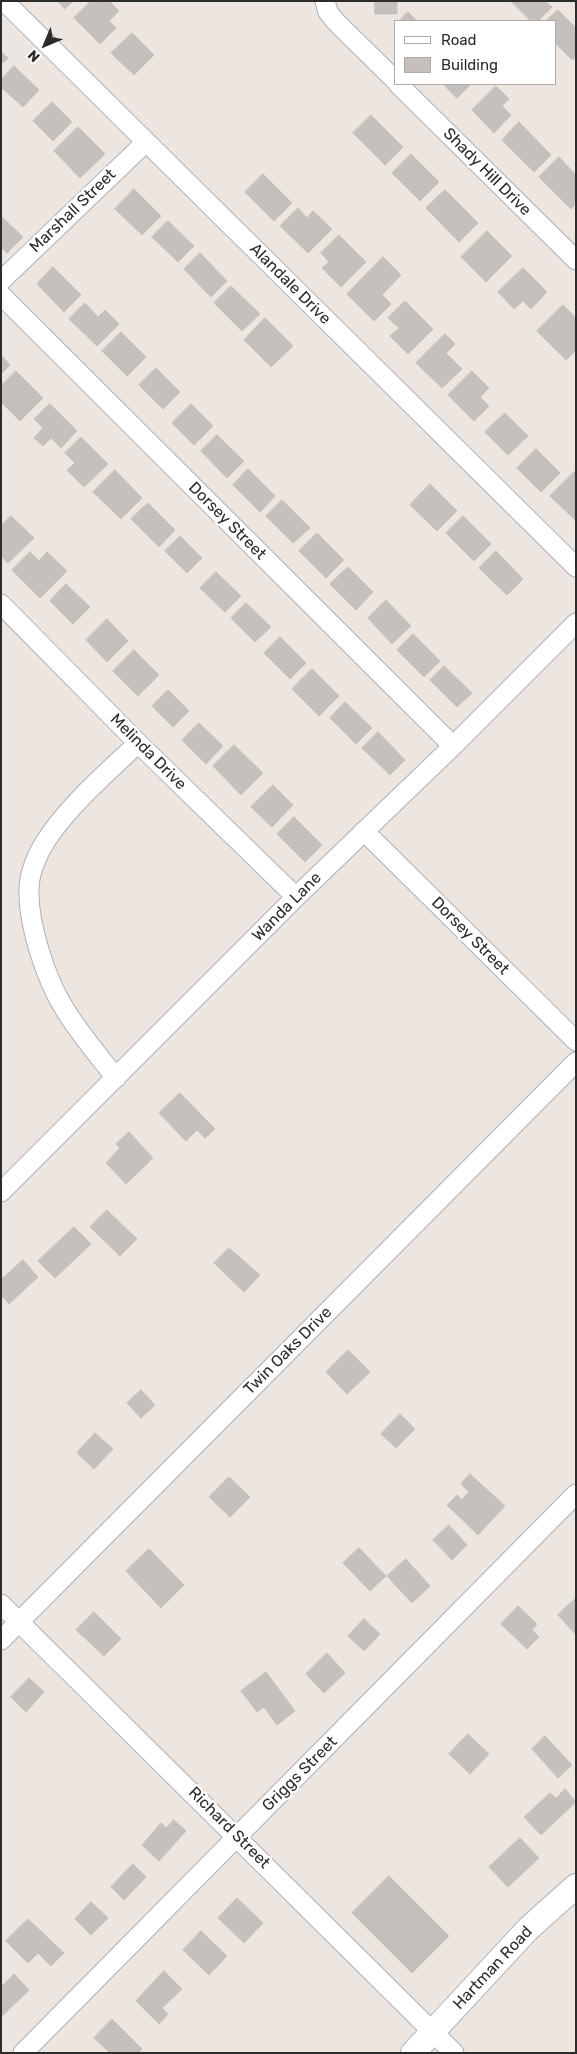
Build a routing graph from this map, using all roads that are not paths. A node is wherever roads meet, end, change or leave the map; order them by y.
1 (4, 1) edge
2 (325, 1) edge
3 (394, 80) edge
4 (399, 85) edge
5 (146, 142) junction
6 (576, 260) edge
7 (1, 281) edge
8 (1, 295) edge
9 (576, 567) edge
10 (1, 604) edge
11 (576, 623) edge
12 (138, 743) junction
13 (453, 746) junction
14 (364, 831) junction
15 (296, 897) junction
16 (576, 1041) edge
17 (576, 1062) edge
18 (116, 1078) junction
19 (1, 1192) edge
20 (576, 1494) edge
21 (1, 1604) edge
22 (19, 1622) junction
23 (1, 1640) edge
24 (238, 1837) junction
25 (576, 1886) edge
26 (434, 2032) junction
27 (23, 2053) edge
28 (413, 2053) edge
29 (454, 2053) edge

1 - 5 street, Alandale Drive
2 - 3 street, Shady Hill Drive
4 - 6 street, Shady Hill Drive
5 - 7 street, Marshall Street
5 - 9 street, Alandale Drive
8 - 13 street, Dorsey Street
10 - 12 street, Melinda Drive
11 - 13 street, Wanda Lane
12 - 15 street, Melinda Drive
12 - 18 street
13 - 14 street, Wanda Lane
14 - 15 street, Wanda Lane
14 - 16 street, Dorsey Street
15 - 18 street, Wanda Lane
17 - 22 street, Twin Oaks Drive
18 - 19 street, Wanda Lane
20 - 24 street, Griggs Street
21 - 22 street, Richard Street
22 - 23 street, Twin Oaks Drive
22 - 24 street, Richard Street
24 - 26 street, Richard Street
24 - 27 street, Griggs Street
25 - 26 street, Hartman Road
26 - 28 street, Hartman Road
26 - 29 street, Richard Street

